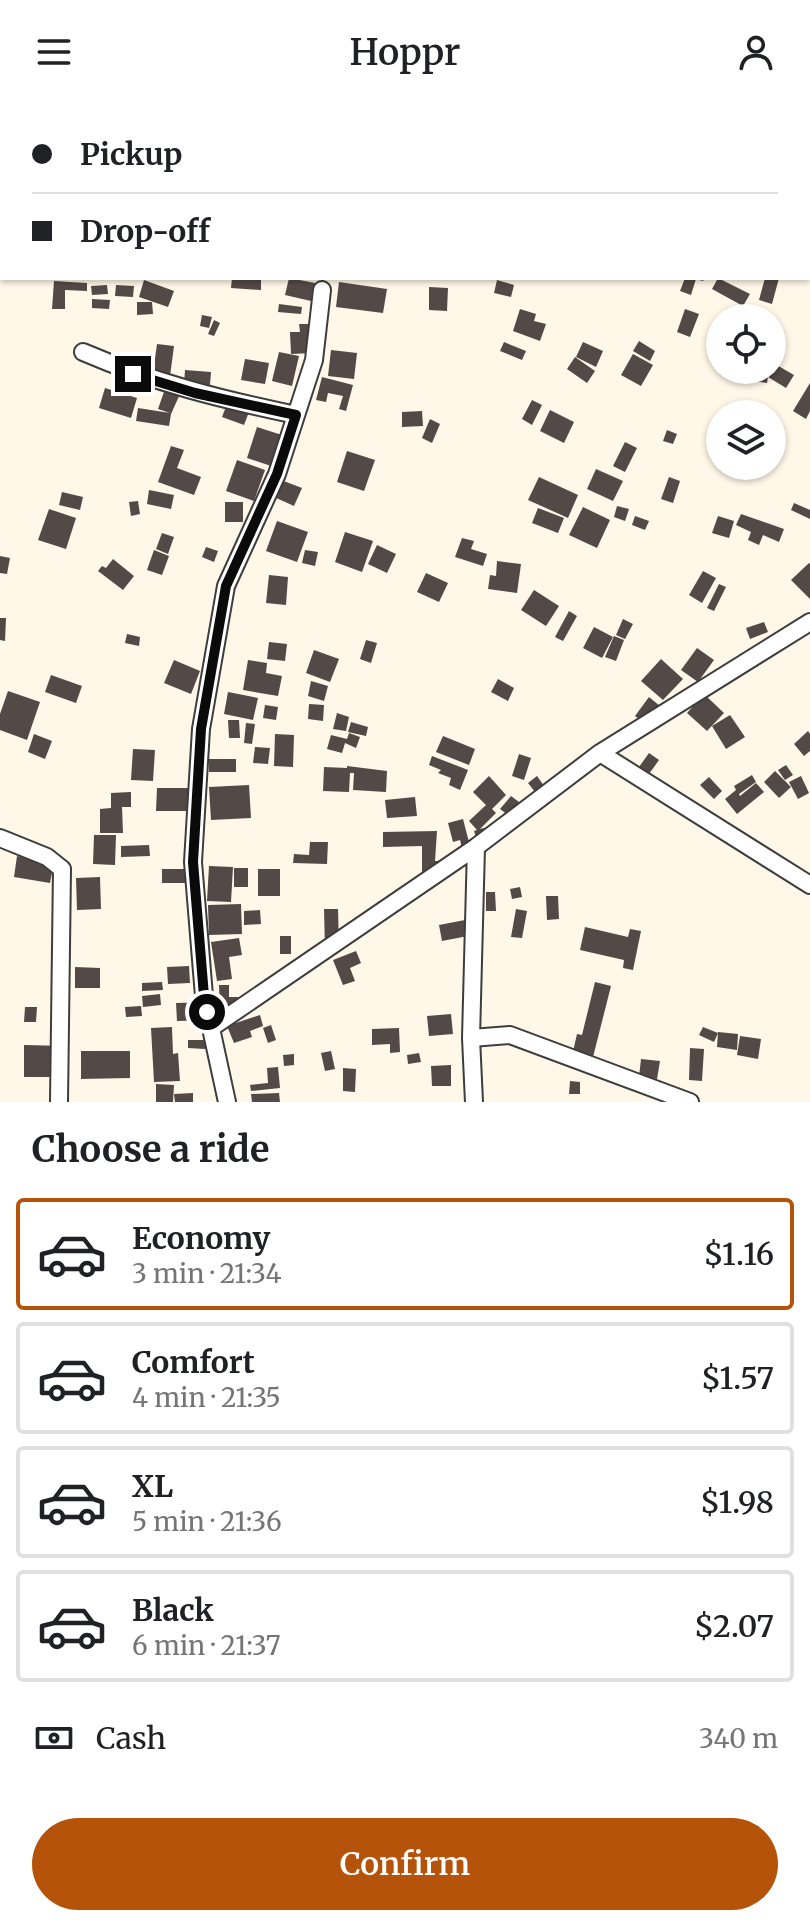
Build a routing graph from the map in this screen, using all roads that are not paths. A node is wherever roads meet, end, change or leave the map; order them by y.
1 (322, 290) dead end
2 (83, 352) dead end
3 (296, 415) junction
4 (810, 622) edge
5 (600, 753) junction
6 (0, 838) edge
7 (476, 847) junction
8 (810, 885) edge
9 (211, 1028) junction
10 (471, 1038) junction
11 (59, 1102) edge
12 (227, 1102) edge
13 (474, 1102) edge
14 (690, 1102) edge

1 - 3 street
2 - 3 street
3 - 9 street
4 - 5 street
5 - 7 street
5 - 8 street
6 - 11 street
7 - 9 street
7 - 10 street
9 - 12 street
10 - 13 street
10 - 14 street

